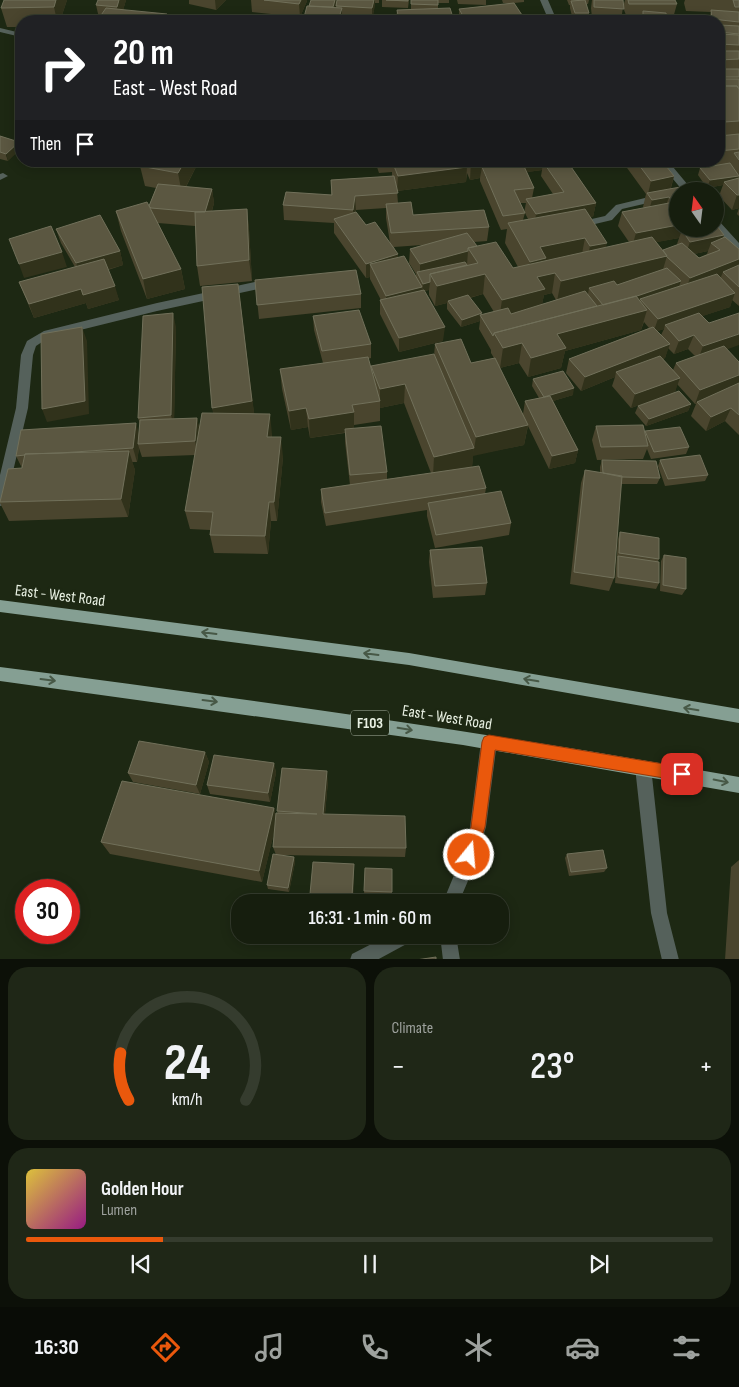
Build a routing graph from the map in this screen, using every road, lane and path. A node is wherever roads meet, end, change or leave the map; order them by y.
1 (544, 0) edge
2 (550, 15) edge
3 (0, 30) edge
4 (15, 34) edge
5 (668, 167) edge
6 (680, 182) edge
7 (669, 196) edge
8 (570, 226) edge
9 (724, 233) edge
10 (739, 249) edge
11 (260, 285) edge
12 (0, 501) edge
13 (0, 606) edge
14 (0, 674) edge
15 (739, 716) edge
16 (489, 742) junction
17 (643, 767) junction
18 (739, 785) edge
19 (454, 894) edge
20 (389, 944) edge
21 (449, 944) edge
22 (360, 959) edge
23 (452, 959) edge
24 (671, 959) edge

1 - 2 street
3 - 4 street
5 - 6 street
7 - 8 street
9 - 10 street
11 - 12 street
15 -> 13 main road, East - West Road
14 -> 16 main road, East - West Road / F103
16 - 17 main road, East - West Road / F103
16 - 19 street
17 -> 18 main road, East - West Road / F103
17 - 24 street
20 - 22 street
21 - 23 street

